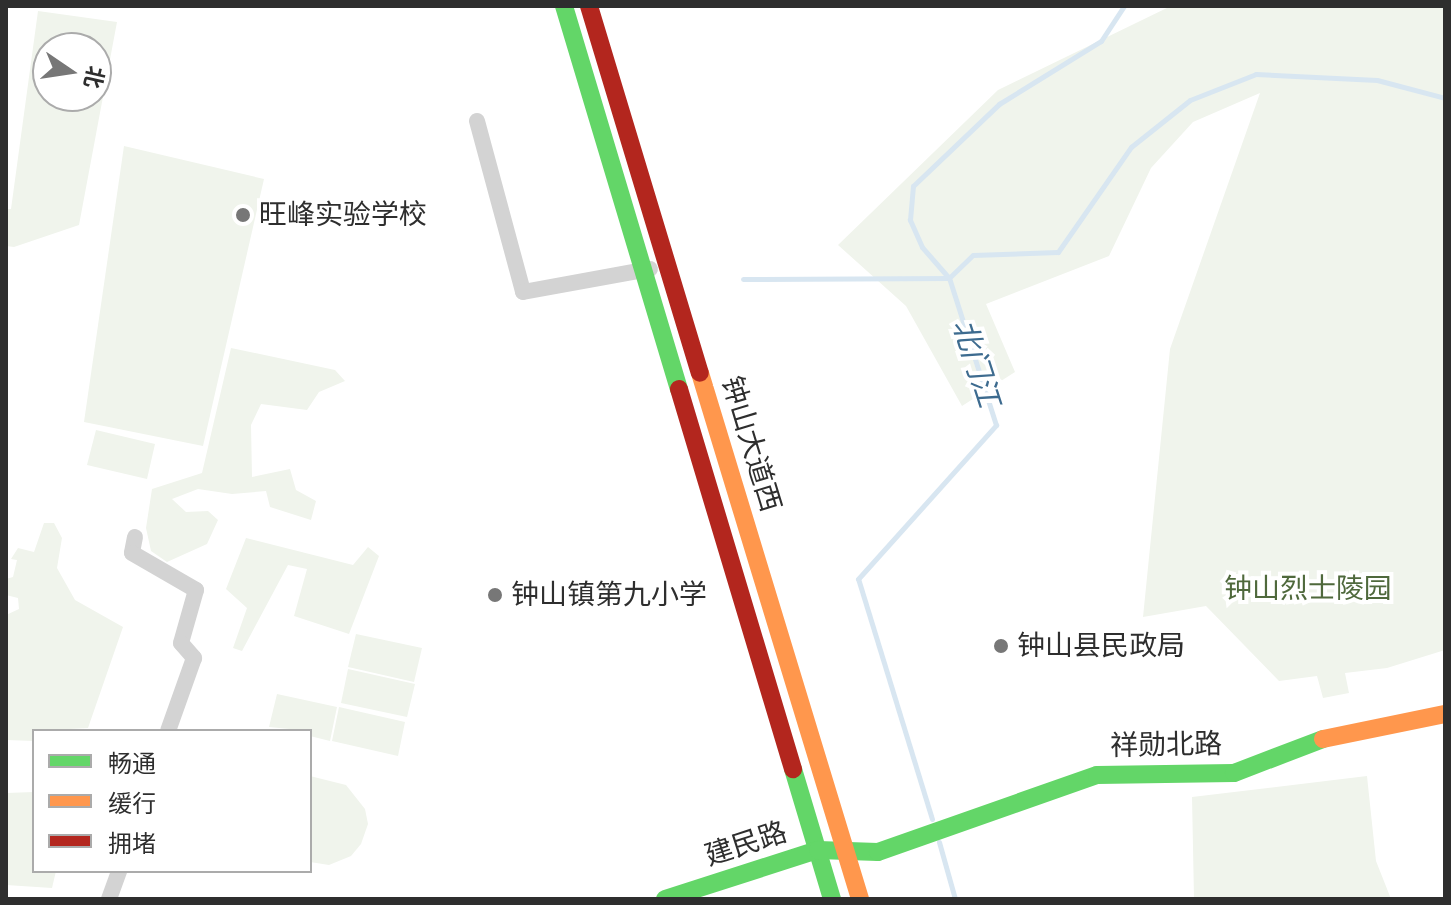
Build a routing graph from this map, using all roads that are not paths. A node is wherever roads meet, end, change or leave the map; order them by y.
1 (564, 6) edge
2 (589, 6) edge
3 (477, 121) dead end
4 (667, 266) junction
5 (643, 270) junction
6 (135, 537) dead end
7 (1445, 714) edge
8 (169, 729) edge
9 (845, 849) junction
10 (818, 850) junction
11 (118, 873) edge
12 (109, 899) edge
13 (665, 899) edge
14 (832, 899) edge
15 (860, 899) edge

1 - 5 main road, 钟山大道西
2 - 4 main road, 钟山大道西
3 - 5 street
4 - 5 street
4 - 9 main road, 钟山大道西
5 - 10 main road, 钟山大道西
6 - 8 street
7 - 9 main road, 祥勋北路
9 - 10 main road, 建民路
9 - 15 main road, 钟山大道西
10 - 13 main road, 建民路
10 - 14 main road, 钟山大道西
11 - 12 street

